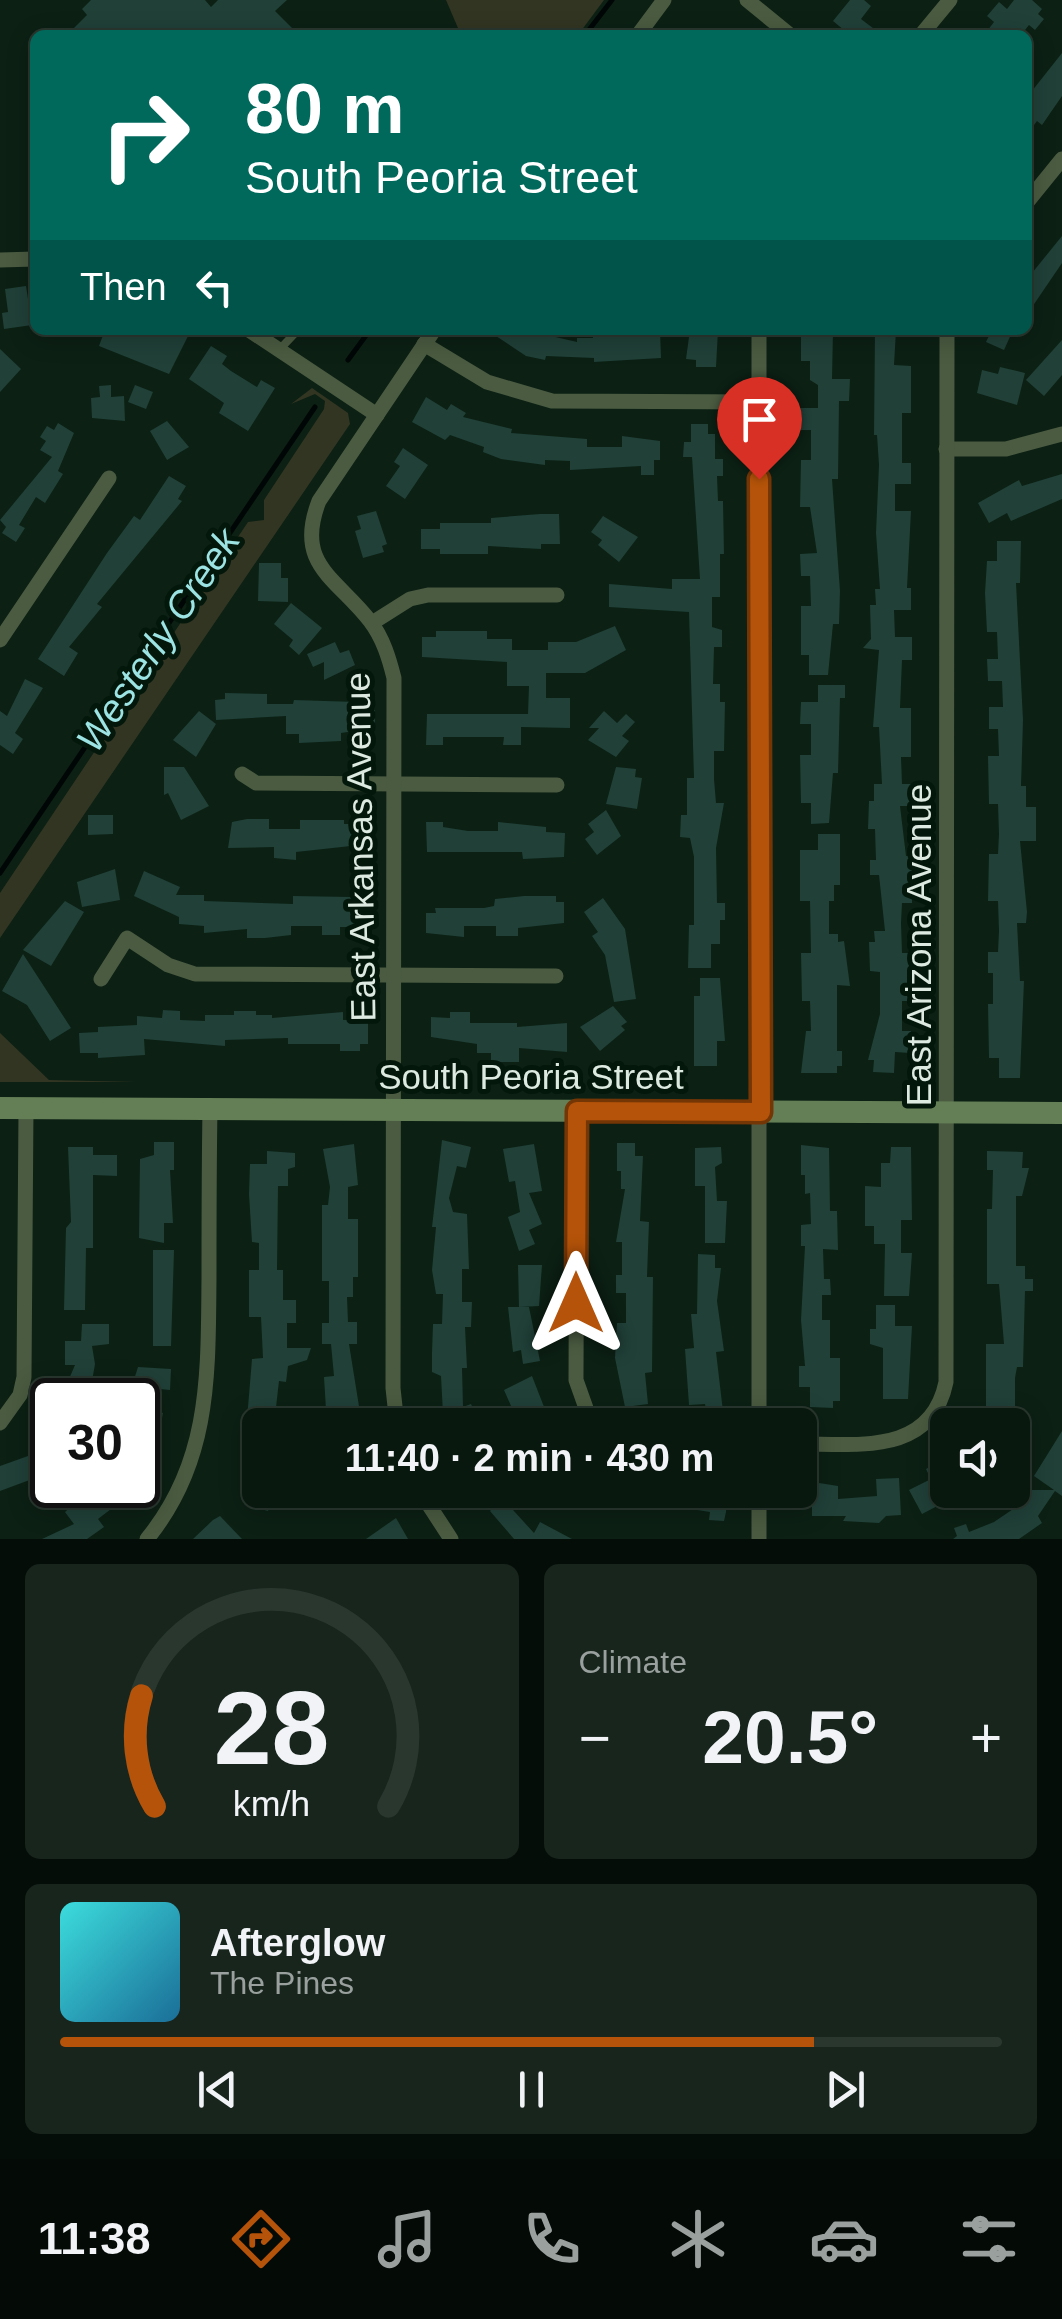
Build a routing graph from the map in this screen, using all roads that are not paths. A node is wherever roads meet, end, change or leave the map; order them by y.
1 (664, 0) edge
2 (747, 0) edge
3 (950, 0) edge
4 (642, 30) edge
5 (784, 30) edge
6 (925, 30) edge
7 (1062, 159) edge
8 (1032, 196) edge
9 (30, 259) edge
10 (0, 260) edge
11 (256, 335) edge
12 (293, 335) edge
13 (759, 335) edge
14 (947, 335) edge
15 (429, 337) edge
16 (279, 350) junction
17 (759, 402) junction
18 (376, 415) junction
19 (1062, 434) edge
20 (946, 449) junction
21 (109, 478) dead end
22 (557, 595) dead end
23 (372, 623) junction
24 (0, 640) edge
25 (242, 774) dead end
26 (394, 785) junction
27 (557, 786) dead end
28 (393, 976) junction
29 (556, 976) dead end
30 (101, 978) dead end
31 (0, 1108) edge
32 (26, 1109) junction
33 (210, 1110) junction
34 (394, 1110) junction
35 (577, 1111) junction
36 (761, 1112) junction
37 (948, 1113) junction
38 (1062, 1114) edge
39 (395, 1408) edge
40 (586, 1408) edge
41 (760, 1408) edge
42 (0, 1423) edge
43 (817, 1443) edge
44 (432, 1508) edge
45 (759, 1508) edge
46 (146, 1539) edge
47 (452, 1539) edge
48 (759, 1539) edge

1 - 4 street
2 - 5 street
3 - 6 street
7 - 8 street
9 - 10 street
11 - 16 street
12 - 16 lane
13 - 17 street
14 - 20 street, East Arizona Avenue
15 - 17 street
15 - 18 street, East Arkansas Avenue
16 - 18 street
17 - 36 street
18 - 23 street, East Arkansas Avenue
19 - 20 street
20 - 37 street, East Arizona Avenue
21 - 24 street
22 - 23 street
23 - 26 street, East Arkansas Avenue
25 - 26 street
26 - 27 street
26 - 28 street, East Arkansas Avenue
28 - 29 street
28 - 30 street
28 - 34 street, East Arkansas Avenue
31 - 32 main road, South Peoria Street
32 - 33 main road, South Peoria Street
32 - 42 street
33 - 34 main road, South Peoria Street
33 - 46 street
34 - 35 main road, South Peoria Street
34 - 39 street, East Arkansas Avenue
35 - 36 main road, South Peoria Street
35 - 40 street
36 - 37 main road, South Peoria Street
36 - 41 street
37 - 38 main road, South Peoria Street
37 - 43 street, East Arizona Avenue
44 - 47 street
45 - 48 street

